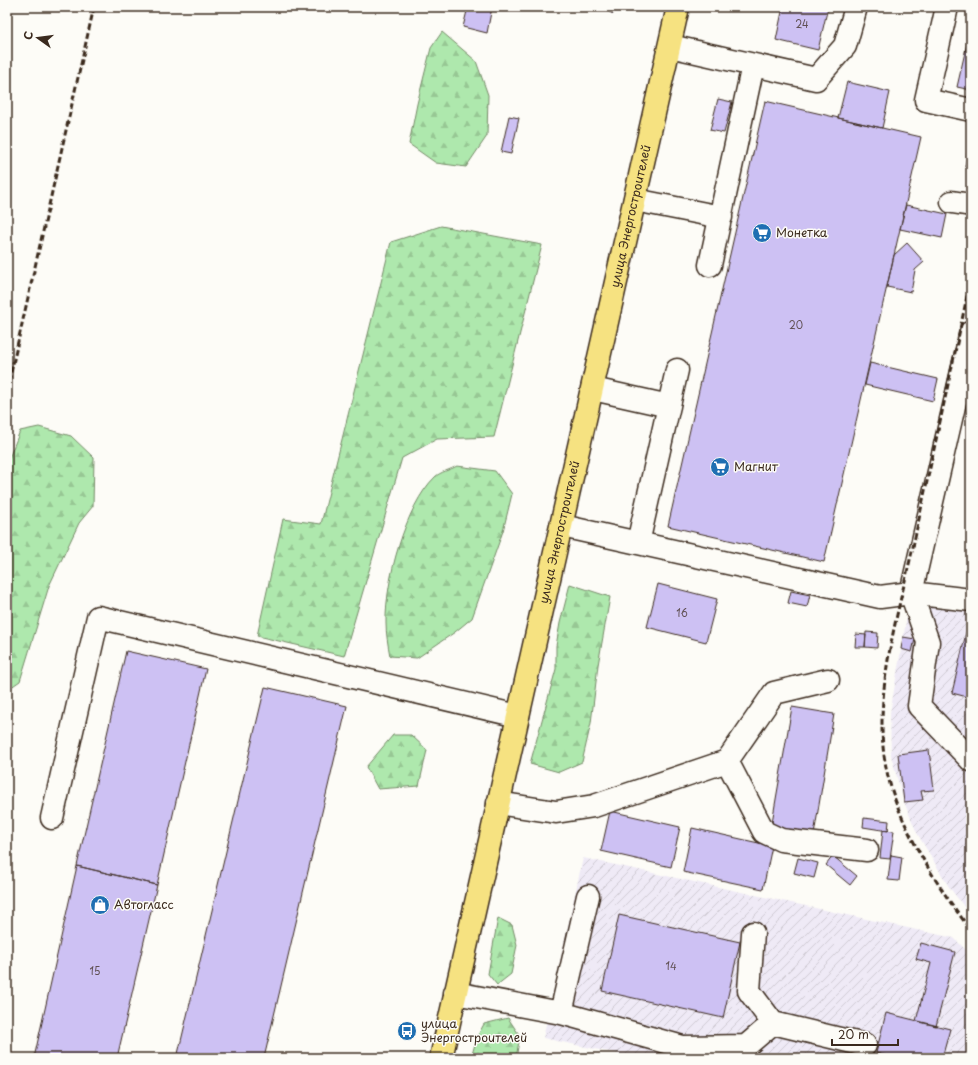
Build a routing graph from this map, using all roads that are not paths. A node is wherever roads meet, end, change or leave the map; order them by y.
1 (678, 7) edge
2 (856, 7) edge
3 (947, 7) edge
4 (670, 46) junction
5 (753, 65) junction
6 (971, 110) edge
7 (635, 200) junction
8 (721, 216) junction
9 (710, 265) dead end
10 (971, 332) edge
11 (677, 370) dead end
12 (593, 389) junction
13 (669, 406) junction
14 (562, 526) junction
15 (638, 543) junction
16 (911, 593) junction
17 (971, 600) edge
18 (828, 680) dead end
19 (518, 716) junction
20 (971, 760) edge
21 (727, 761) junction
22 (498, 804) junction
23 (52, 818) dead end
24 (867, 850) dead end
25 (588, 896) dead end
26 (753, 933) dead end
27 (455, 993) junction
28 (561, 1013) junction
29 (773, 1023) junction
30 (865, 1045) dead end
31 (441, 1058) edge

1 - 4 main road, улица Энергостроителей
2 - 5 lane
3 - 6 lane
4 - 5 lane
4 - 7 main road, улица Энергостроителей
5 - 8 lane
7 - 8 lane
7 - 12 main road, улица Энергостроителей
8 - 9 lane
10 - 16 lane
11 - 13 lane
12 - 13 lane
12 - 14 main road, улица Энергостроителей
13 - 15 lane
14 - 15 lane
14 - 19 main road, улица Энергостроителей
15 - 16 lane
16 - 17 lane
16 - 20 lane
18 - 21 lane
19 - 22 main road, улица Энергостроителей
19 - 23 lane
21 - 22 lane
21 - 24 lane
22 - 27 main road, улица Энергостроителей
25 - 28 lane
26 - 29 lane
27 - 28 lane
27 - 31 main road, улица Энергостроителей
28 - 29 lane
29 - 30 lane

